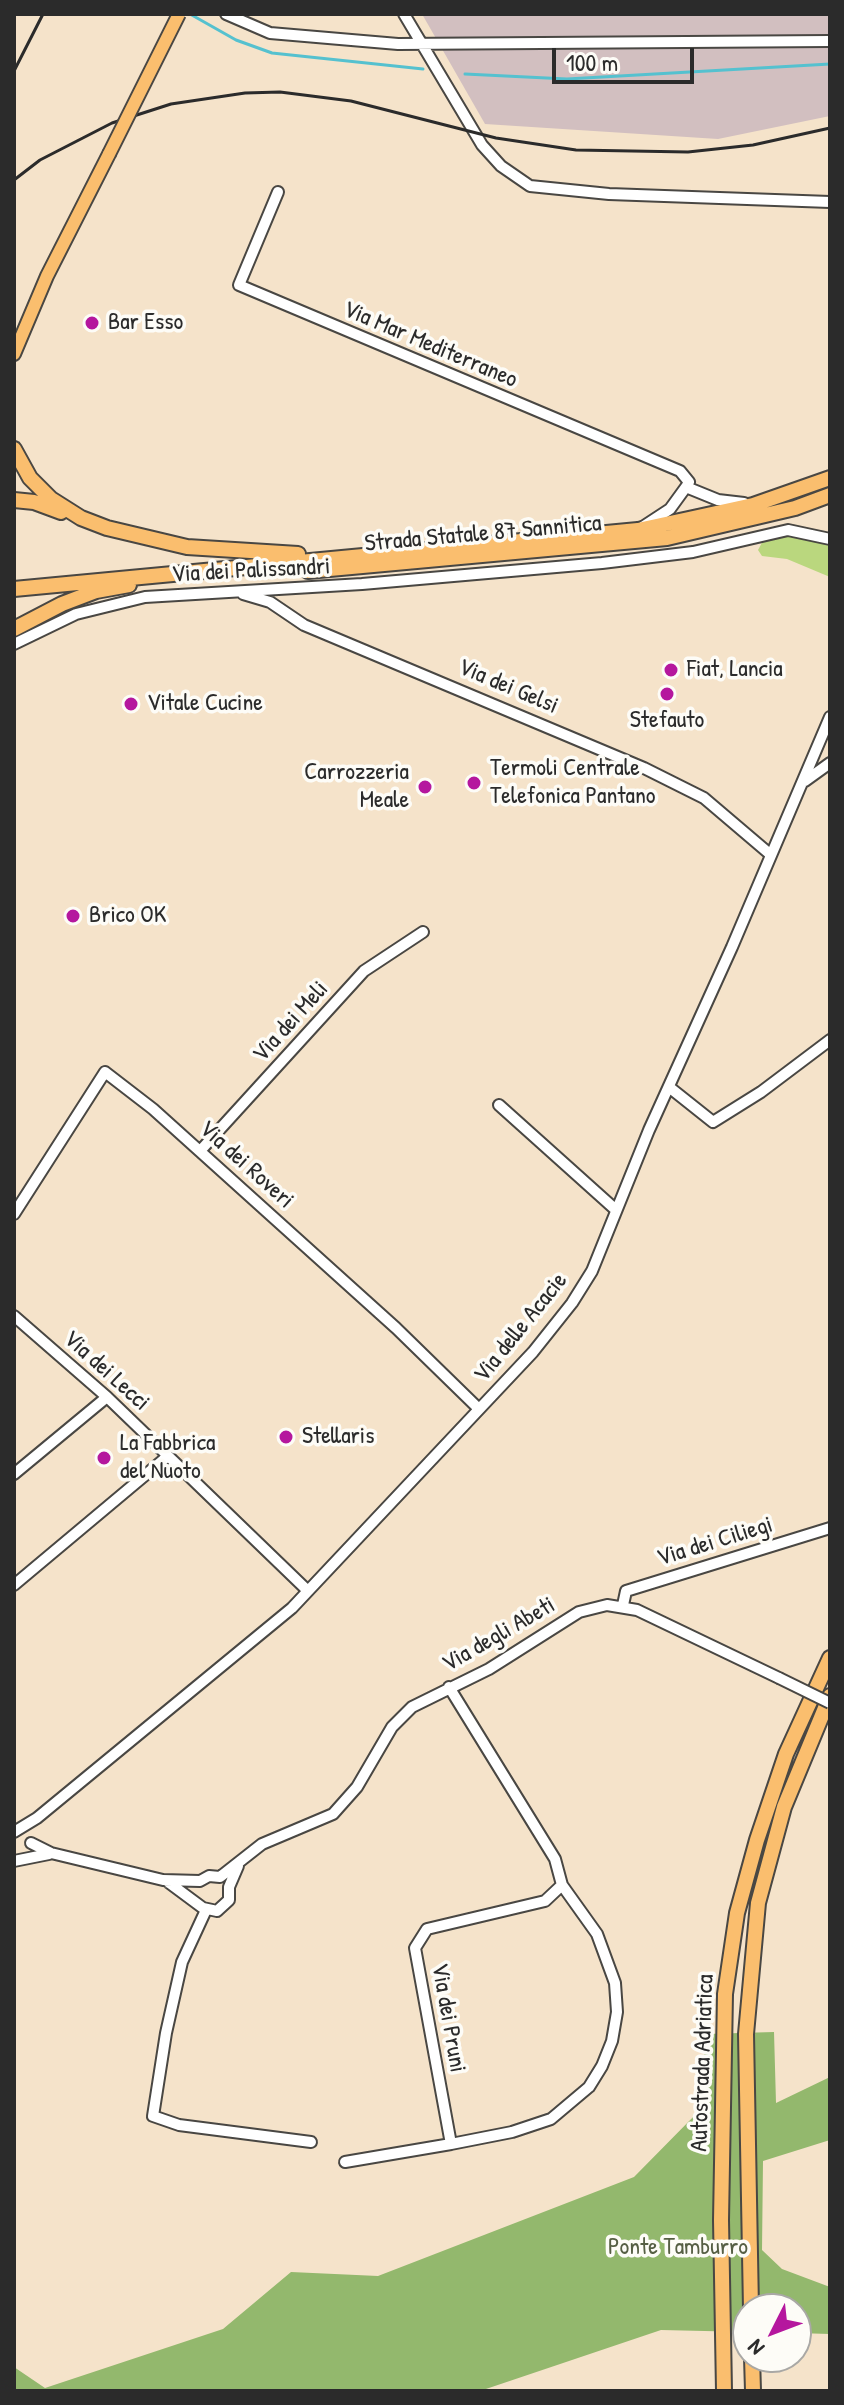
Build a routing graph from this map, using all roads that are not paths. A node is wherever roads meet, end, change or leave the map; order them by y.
1 (179, 14) edge
2 (226, 14) edge
3 (404, 14) edge
4 (830, 41) edge
5 (421, 44) junction
6 (278, 192) dead end
7 (830, 202) edge
8 (14, 354) edge
9 (14, 449) edge
10 (830, 478) edge
11 (686, 487) junction
12 (830, 495) edge
13 (14, 500) edge
14 (753, 505) junction
15 (69, 511) junction
16 (638, 530) junction
17 (830, 539) edge
18 (336, 557) junction
19 (68, 585) junction
20 (134, 585) junction
21 (14, 589) edge
22 (213, 592) junction
23 (14, 629) edge
24 (14, 644) edge
25 (829, 722) edge
26 (823, 743) edge
27 (830, 760) edge
28 (803, 782) junction
29 (771, 855) junction
30 (423, 932) dead end
31 (830, 1040) edge
32 (669, 1087) junction
33 (499, 1105) dead end
34 (200, 1151) junction
35 (616, 1210) junction
36 (14, 1214) edge
37 (14, 1316) edge
38 (107, 1397) junction
39 (479, 1409) junction
40 (168, 1456) junction
41 (14, 1474) edge
42 (830, 1528) edge
43 (14, 1585) edge
44 (308, 1591) junction
45 (623, 1605) junction
46 (830, 1658) edge
47 (449, 1687) junction
48 (830, 1696) edge
49 (830, 1703) edge
50 (37, 1818) junction
51 (14, 1832) edge
52 (30, 1841) junction
53 (51, 1853) junction
54 (28, 1856) junction
55 (14, 1861) edge
56 (238, 1864) junction
57 (220, 1877) junction
58 (163, 1880) junction
59 (200, 1881) junction
60 (562, 1885) junction
61 (229, 1887) junction
62 (197, 1901) junction
63 (206, 1910) junction
64 (311, 2142) dead end
65 (451, 2144) junction
66 (345, 2162) dead end
67 (751, 2293) edge
68 (724, 2391) edge

1 - 8 main road, bridge
2 - 5 street
3 - 5 street
4 - 5 street
5 - 7 street
6 - 11 street, Via Mar Mediterraneo
9 - 15 highway
10 - 14 highway, Strada Statale 87 Sannitica
11 - 14 street
11 - 16 street
12 - 20 highway, Strada Statale 87 Sannitica
13 - 15 highway
14 - 16 highway, Strada Statale 87 Sannitica
15 - 18 highway
16 - 18 highway, Strada Statale 87 Sannitica
17 - 22 street, Via dei Palissandri
18 - 19 highway
19 - 20 highway
19 - 21 highway
20 - 23 highway
22 - 24 street, Via dei Palissandri
22 - 29 street, Via dei Gelsi
25 - 26 street, Via delle Acacie
26 - 27 street
26 - 28 street, Via delle Acacie
27 - 28 street
28 - 29 street, Via delle Acacie
29 - 32 street, Via delle Acacie
30 - 34 street, Via dei Meli
31 - 32 street
32 - 35 street, Via delle Acacie
33 - 35 street
34 - 36 street, Via dei Roveri
34 - 39 street, Via dei Roveri
35 - 39 street, Via delle Acacie
37 - 38 street, Via dei Lecci
38 - 40 street, Via dei Lecci
38 - 41 street
39 - 44 street, Via delle Acacie
40 - 43 street
40 - 44 street, Via dei Lecci
42 - 45 street, Via dei Ciliegi
44 - 50 street, Via delle Acacie
45 - 47 street, Via degli Abeti
45 - 49 street, bridge
46 - 68 highway, Autostrada Adriatica
47 - 56 street, Via degli Abeti
47 - 60 street
48 - 67 highway, Autostrada Adriatica
50 - 51 street, Via delle Acacie
50 - 52 street, Via delle Acacie
51 - 52 street, Via degli Abeti
52 - 53 street, Via degli Abeti
52 - 54 street, Via delle Acacie
53 - 54 street, Via degli Abeti
53 - 58 street, Via degli Abeti
54 - 55 street, Via degli Abeti
56 - 57 street, Via degli Abeti
56 - 61 street
57 - 59 street, Via degli Abeti
57 - 61 street
58 - 59 street, Via degli Abeti
58 - 62 street, Via degli Abeti
59 - 62 street
60 - 65 street, Via dei Pruni
60 - 65 street
61 - 63 street
62 - 63 street, Via degli Abeti
63 - 64 street
65 - 66 street

